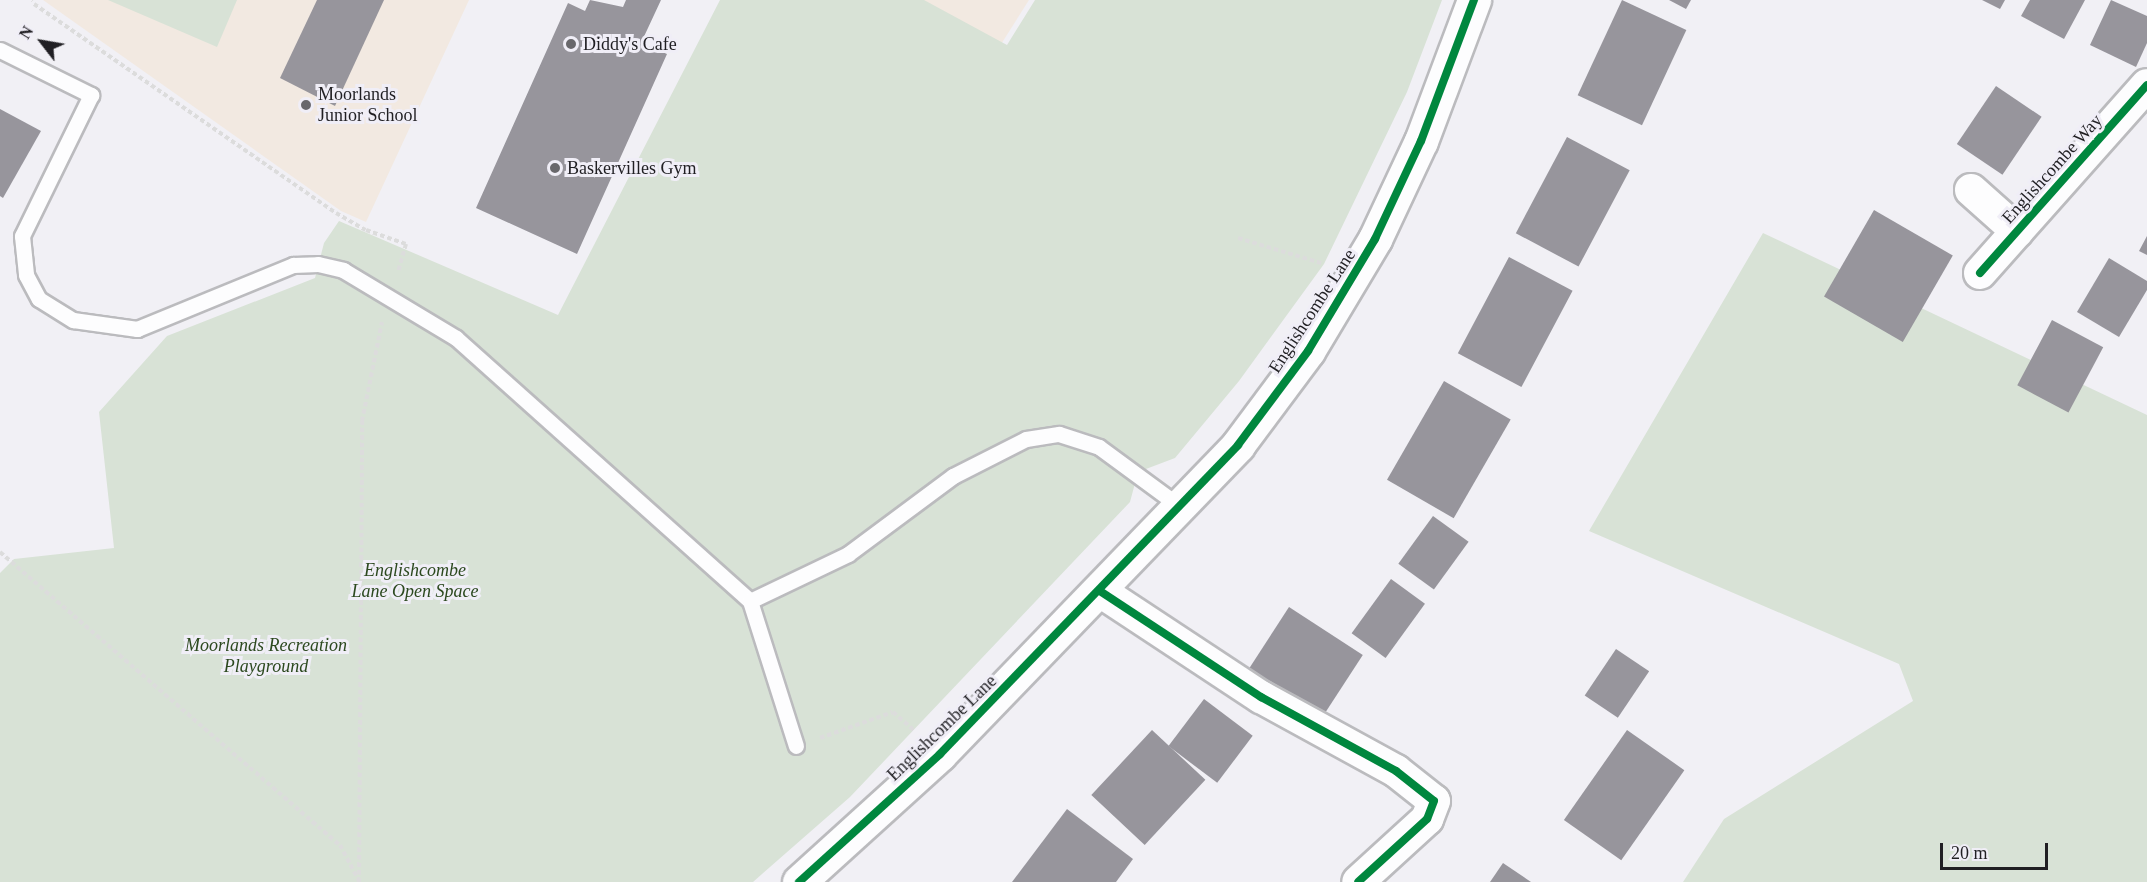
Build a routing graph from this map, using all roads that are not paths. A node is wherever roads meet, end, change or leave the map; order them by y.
1 (1474, 0) edge
2 (0, 50) edge
3 (2147, 86) edge
4 (1971, 190) dead end
5 (2017, 231) junction
6 (1980, 273) dead end
7 (1182, 508) junction
8 (1100, 591) junction
9 (750, 601) junction
10 (796, 746) road end
11 (800, 882) edge
12 (1358, 882) edge

1 - 7 street, Englishcombe Lane
2 - 9 lane
3 - 5 street, Englishcombe Way
4 - 5 street, Englishcombe Way
5 - 6 street, Englishcombe Way
7 - 8 street, Englishcombe Lane
7 - 9 lane
8 - 11 street, Englishcombe Lane
8 - 12 street
9 - 10 lane

